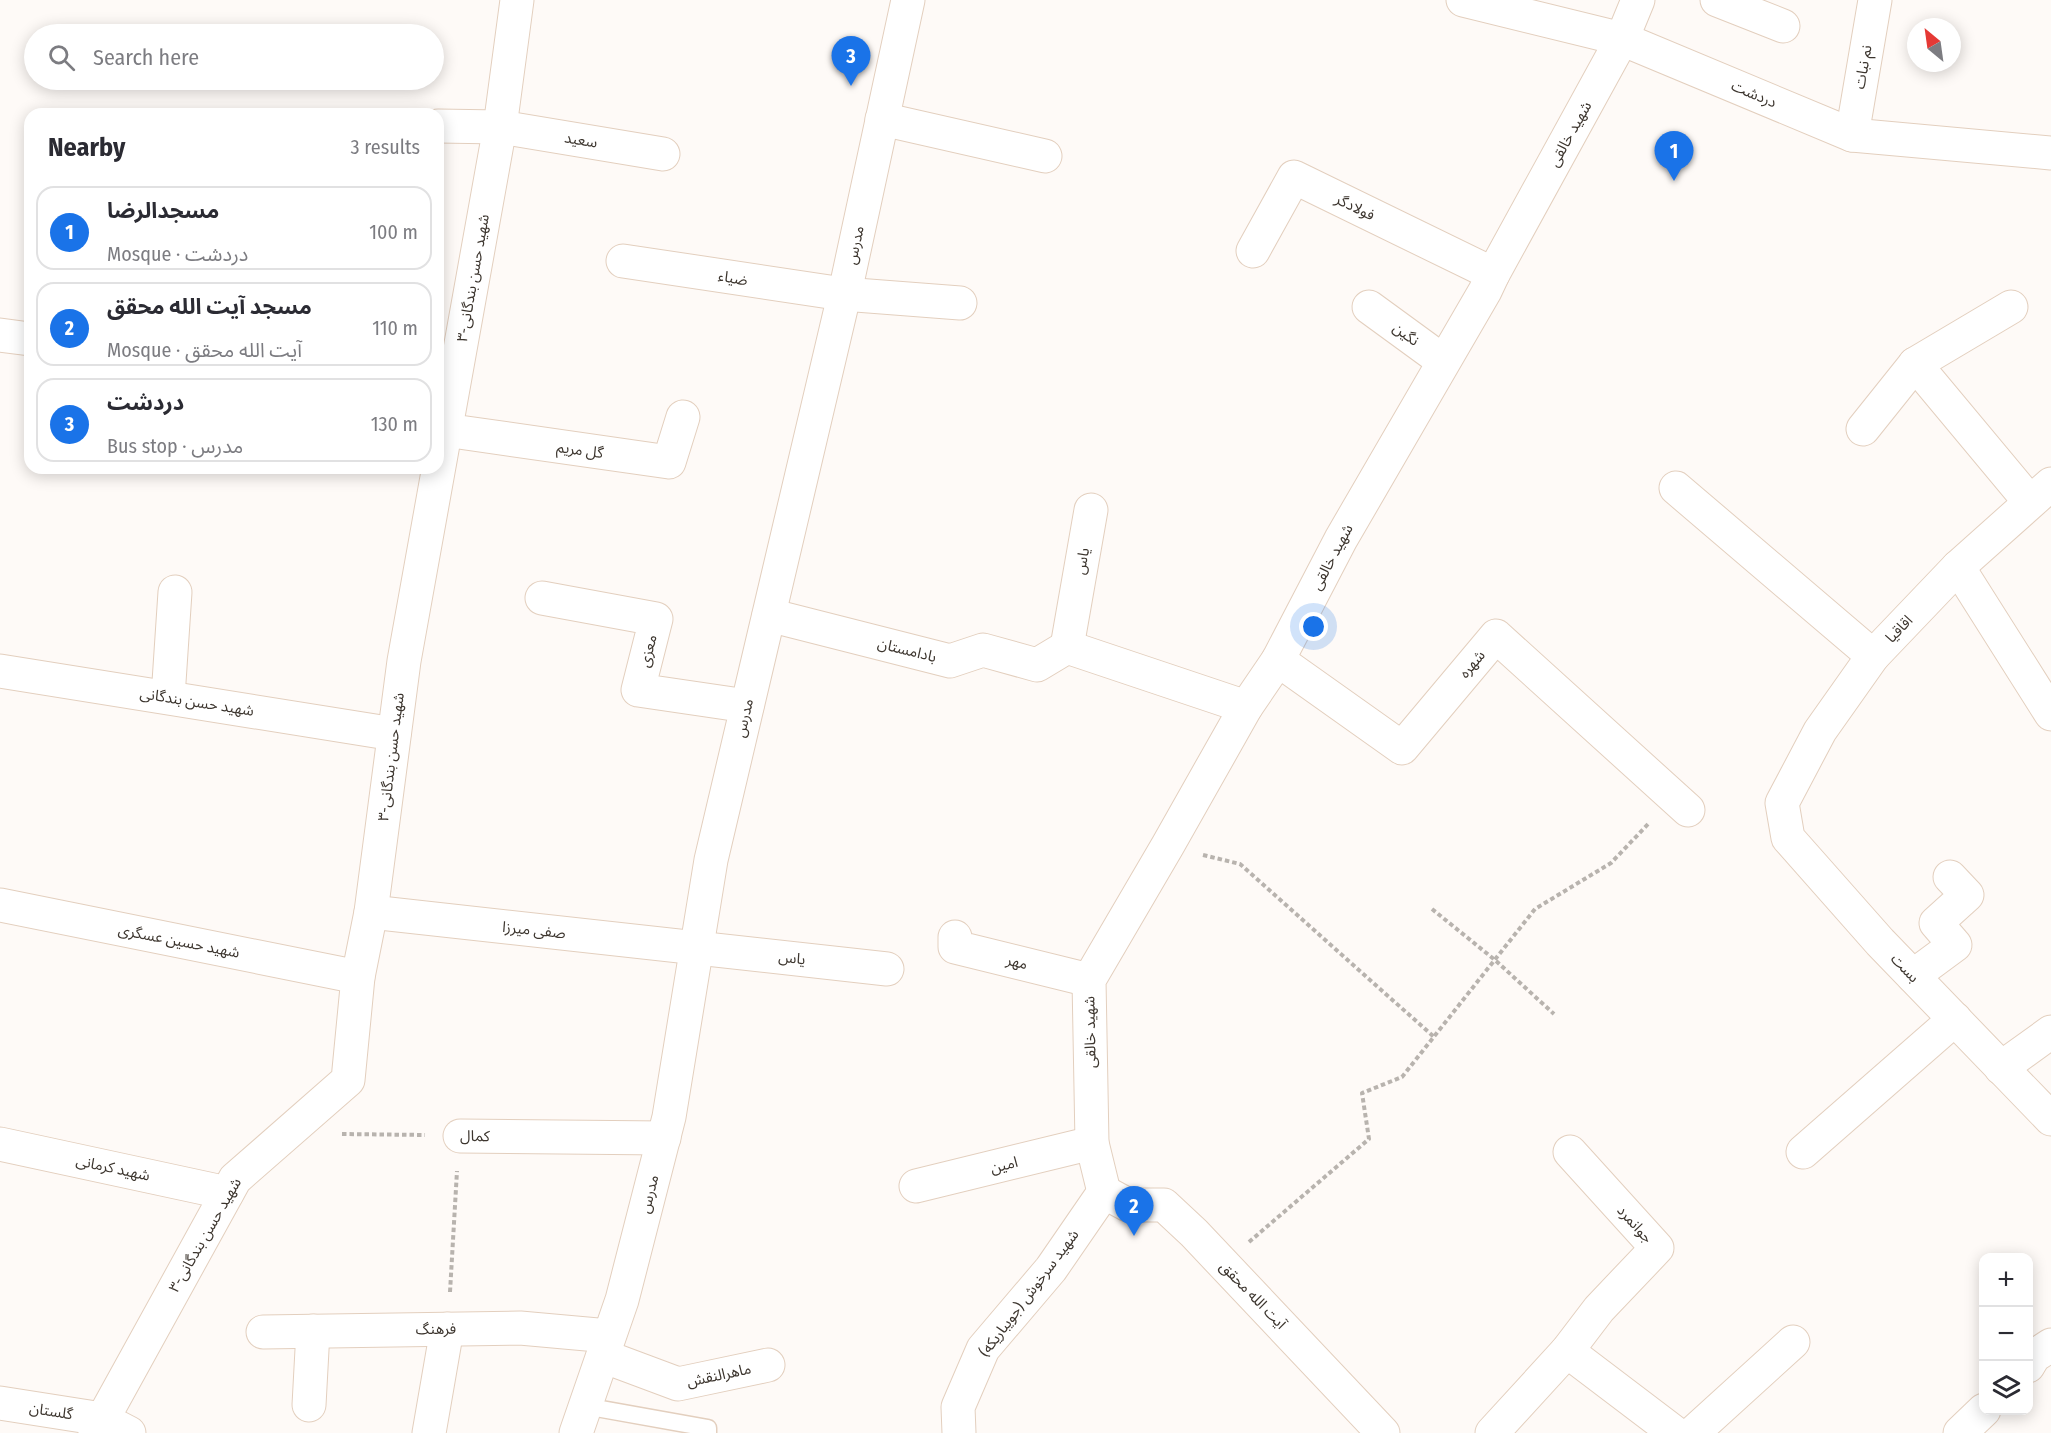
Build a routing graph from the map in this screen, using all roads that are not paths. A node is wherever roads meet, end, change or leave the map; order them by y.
1 (517, 0) edge
2 (908, 0) edge
3 (1463, 0) edge
4 (1638, 0) edge
5 (1717, 0) edge
6 (1875, 0) edge
7 (1783, 26) dead end
8 (1622, 39) junction
9 (882, 119) junction
10 (444, 126) edge
11 (500, 127) junction
12 (1852, 135) junction
13 (2051, 153) edge
14 (663, 154) dead end
15 (1045, 156) dead end
16 (1253, 251) dead end
17 (623, 261) dead end
18 (1493, 273) junction
19 (843, 294) junction
20 (960, 303) dead end
21 (1369, 307) dead end
22 (2011, 307) dead end
23 (0, 335) edge
24 (24, 338) edge
25 (1443, 361) junction
26 (1915, 364) junction
27 (445, 386) edge
28 (683, 417) dead end
29 (1863, 429) dead end
30 (445, 430) junction
31 (444, 436) edge
32 (437, 474) edge
33 (1676, 488) dead end
34 (2041, 493) edge
35 (1091, 510) dead end
36 (1958, 567) junction
37 (175, 592) dead end
38 (542, 598) dead end
39 (769, 615) junction
40 (1067, 647) junction
41 (1873, 656) junction
42 (1278, 660) junction
43 (0, 671) edge
44 (168, 697) junction
45 (747, 706) junction
46 (1246, 706) junction
47 (2051, 714) edge
48 (394, 734) junction
49 (1782, 803) joint
50 (1680, 804) road end
51 (1950, 877) dead end
52 (0, 905) edge
53 (371, 912) junction
54 (955, 937) dead end
55 (696, 948) junction
56 (887, 969) dead end
57 (1913, 976) junction
58 (358, 977) junction
59 (1089, 980) junction
60 (1955, 1019) junction
61 (2051, 1032) edge
62 (2001, 1068) junction
63 (2051, 1119) edge
64 (460, 1136) road end
65 (664, 1138) junction
66 (1092, 1143) junction
67 (0, 1144) edge
68 (1570, 1152) dead end
69 (1803, 1152) dead end
70 (916, 1186) dead end
71 (1104, 1192) junction
72 (227, 1193) junction
73 (447, 1329) junction
74 (314, 1331) junction
75 (263, 1332) dead end
76 (1792, 1342) dead end
77 (2051, 1345) edge
78 (606, 1346) junction
79 (1567, 1351) junction
80 (2031, 1361) edge
81 (768, 1365) dead end
82 (0, 1403) edge
83 (309, 1405) dead end
84 (1979, 1414) edge
85 (581, 1420) edge
86 (109, 1428) edge
87 (429, 1433) edge
88 (708, 1433) edge
89 (959, 1433) edge
90 (1383, 1433) edge
91 (1492, 1433) edge
92 (1675, 1433) edge
93 (1693, 1433) edge
94 (1960, 1433) edge

1 - 11 street, ۳-شهید حسن بندگانی
2 - 9 street, مدرس
3 - 8 street, دردشت
4 - 8 street, شهید خالقی
5 - 7 street
6 - 12 street, نم نبات
8 - 12 street, دردشت
8 - 18 street, شهید خالقی
9 - 15 street
9 - 19 street, مدرس
10 - 11 street, سعید
11 - 14 street, سعید
11 - 27 street, ۳-شهید حسن بندگانی
12 - 13 street, دردشت
16 - 18 street, فولادگر
17 - 19 street, ضیاء
18 - 25 street, شهید خالقی
19 - 20 street, ضیاء
19 - 39 street, مدرس
21 - 25 street, نگین
22 - 26 street
23 - 24 street
25 - 42 street, شهید خالقی
26 - 29 street
26 - 34 street
27 - 30 street, ۳-شهید حسن بندگانی
28 - 30 street, گل مریم
30 - 31 street, ۳-شهید حسن بندگانی
32 - 48 street, ۳-شهید حسن بندگانی
33 - 41 street
34 - 36 street, اقاقیا
35 - 40 street, یاس
36 - 41 street, اقاقیا
36 - 47 street
37 - 44 street
38 - 45 street, معزی
39 - 40 street, بادامستان
39 - 45 street, مدرس
40 - 46 street
41 - 49 street, اقاقیا
42 - 46 street, شهید خالقی
42 - 50 street, شهره
43 - 44 street, شهید حسن بندگانی
44 - 48 street, شهید حسن بندگانی
45 - 55 street, مدرس
46 - 59 street, شهید خالقی
48 - 53 street, ۳-شهید حسن بندگانی
49 - 57 street, بست
51 - 57 street
52 - 58 street, شهید حسین عسگری
53 - 55 street, صفی میرزا
53 - 58 street, ۳-شهید حسن بندگانی
54 - 59 street, مهر
55 - 56 street, یاس
55 - 65 street, مدرس
57 - 60 street, بست
58 - 72 street, ۳-شهید حسن بندگانی
59 - 66 street, شهید خالقی
60 - 62 street, بست
60 - 69 street
61 - 62 street
62 - 63 street, بست
64 - 65 street, کمال
65 - 78 street, مدرس
66 - 70 street, امین
66 - 71 street, شهید خالقی
67 - 72 street, شهید کرمانی
68 - 79 street, جوانمرد
71 - 89 street, شهید سرخوش (جویباریکه)
71 - 90 street, آیت الله محقق
72 - 86 street, ۳-شهید حسن بندگانی
73 - 74 street, فرهنگ
73 - 78 street, فرهنگ
73 - 87 street
74 - 75 street, فرهنگ
74 - 83 street
76 - 93 street
77 - 80 street
78 - 81 street, ماهرالنقش
78 - 85 street, مدرس
79 - 91 street, جوانمرد
79 - 92 street
82 - 86 street, گلستان
84 - 94 street
85 - 88 lane

